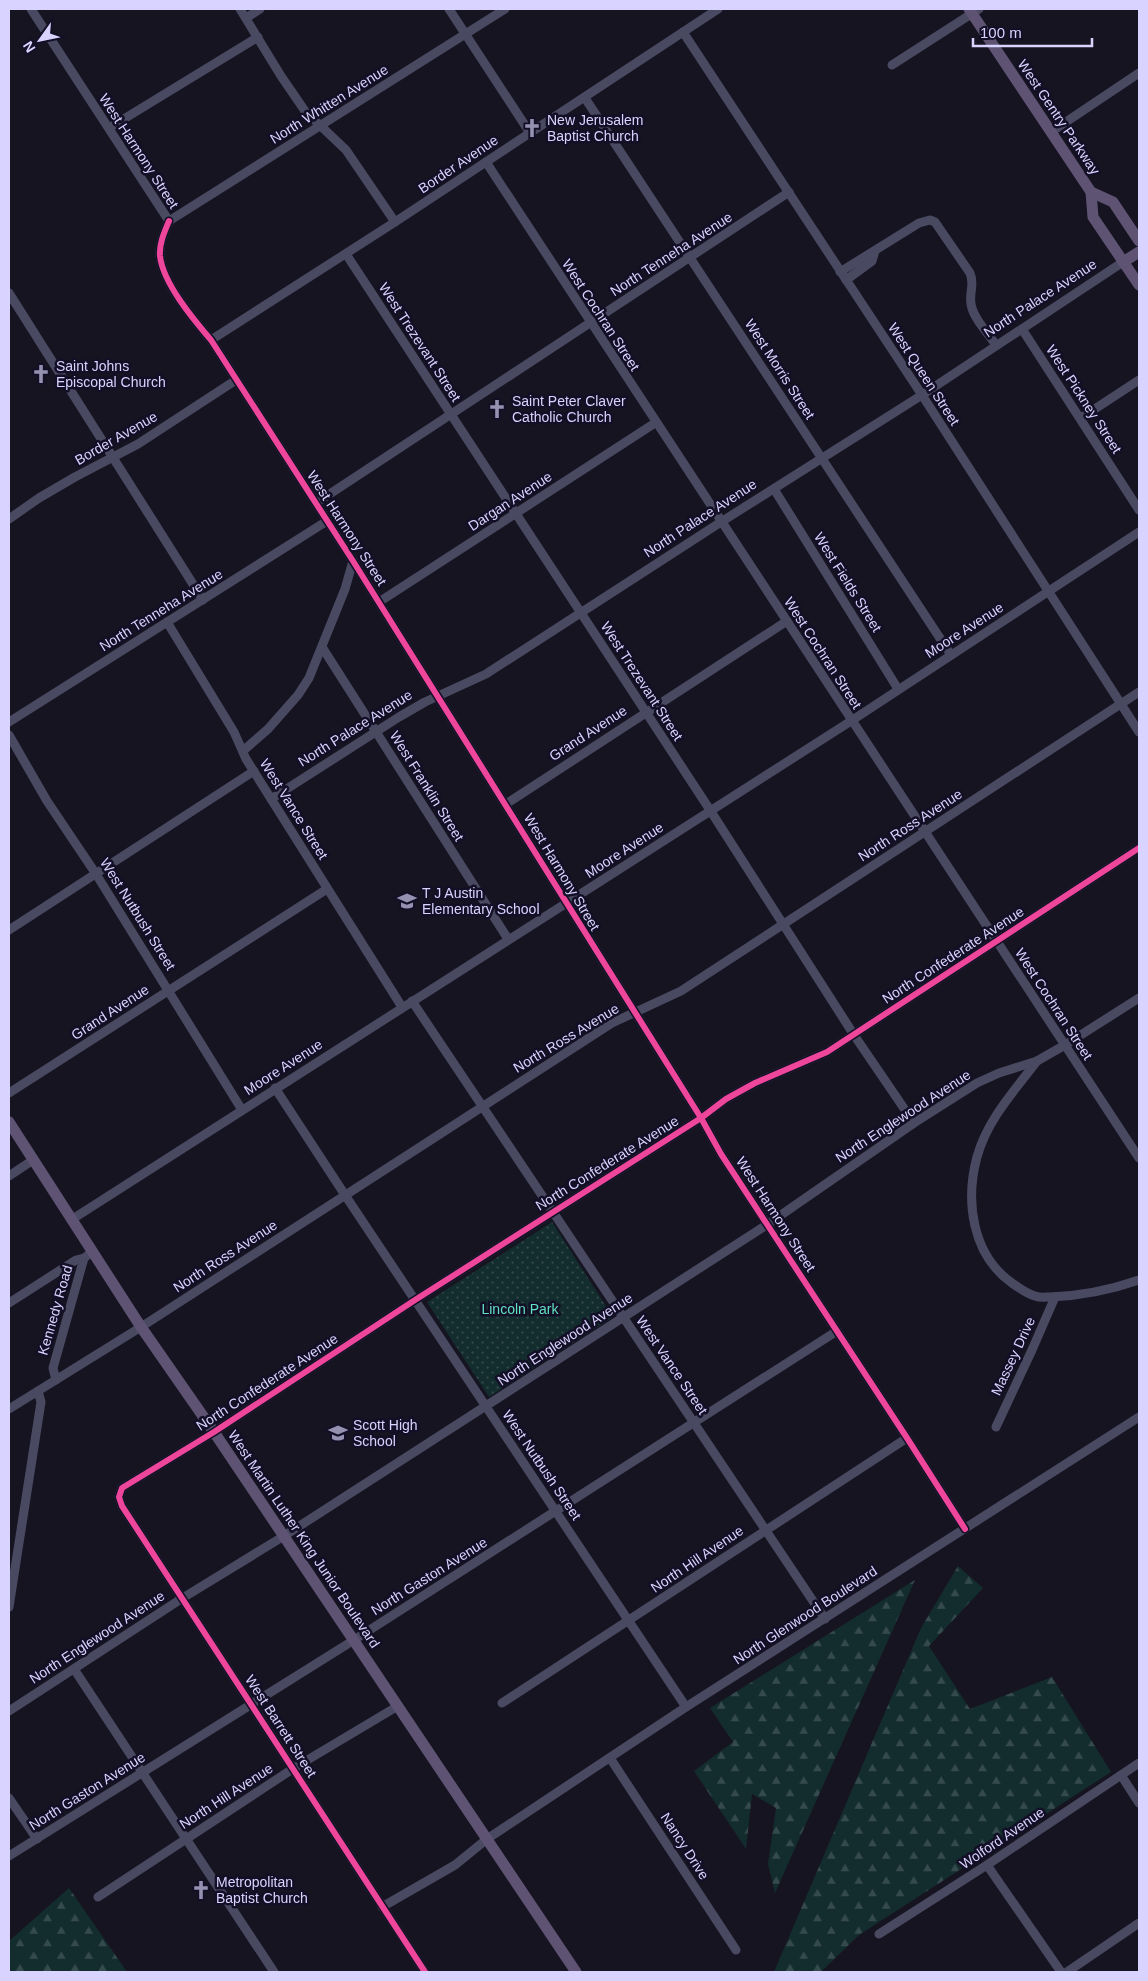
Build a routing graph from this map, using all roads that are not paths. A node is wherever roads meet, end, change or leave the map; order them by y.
1 (31, 9) edge
2 (240, 9) edge
3 (260, 9) edge
4 (449, 9) edge
5 (505, 9) edge
6 (718, 9) edge
7 (973, 10) edge
8 (246, 18) junction
9 (683, 32) junction
10 (465, 34) junction
11 (258, 37) junction
12 (892, 65) dead end
13 (1139, 73) edge
14 (585, 98) junction
15 (320, 126) junction
16 (109, 128) junction
17 (1051, 132) junction
18 (530, 133) junction
19 (486, 162) junction
20 (789, 192) junction
21 (1092, 192) junction
22 (168, 222) junction
23 (395, 222) junction
24 (1139, 241) edge
25 (875, 251) junction
26 (1139, 252) edge
27 (346, 254) junction
28 (690, 258) junction
29 (1123, 262) junction
30 (840, 272) junction
31 (846, 280) junction
32 (1139, 285) edge
33 (9, 293) edge
34 (590, 324) junction
35 (1022, 329) junction
36 (211, 340) junction
37 (996, 345) junction
38 (236, 380) junction
39 (1139, 380) edge
40 (922, 395) junction
41 (450, 414) junction
42 (1080, 418) junction
43 (655, 423) junction
44 (114, 458) junction
45 (822, 458) junction
46 (774, 489) junction
47 (316, 503) junction
48 (1139, 510) edge
49 (517, 514) junction
50 (10, 515) edge
51 (327, 521) junction
52 (721, 522) junction
53 (1139, 532) edge
54 (353, 561) junction
55 (1049, 591) junction
56 (203, 600) junction
57 (379, 602) junction
58 (581, 613) junction
59 (787, 621) junction
60 (167, 622) junction
61 (322, 647) junction
62 (951, 655) junction
63 (898, 690) junction
64 (1139, 692) edge
65 (438, 697) junction
66 (1121, 704) junction
67 (646, 712) junction
68 (851, 721) junction
69 (9, 722) edge
70 (376, 730) junction
71 (1139, 732) edge
72 (9, 735) edge
73 (244, 750) junction
74 (254, 771) junction
75 (271, 798) junction
76 (506, 804) junction
77 (710, 810) junction
78 (924, 832) junction
79 (1139, 848) edge
80 (96, 874) junction
81 (327, 889) junction
82 (566, 904) junction
83 (782, 924) junction
84 (9, 930) edge
85 (508, 939) junction
86 (997, 942) junction
87 (170, 990) junction
88 (1139, 998) edge
89 (412, 1001) junction
90 (402, 1007) junction
91 (634, 1013) junction
92 (854, 1035) junction
93 (1065, 1045) junction
94 (1037, 1061) junction
95 (275, 1088) junction
96 (9, 1092) edge
97 (483, 1106) junction
98 (242, 1110) junction
99 (701, 1118) junction
100 (9, 1122) edge
101 (914, 1123) junction
102 (1139, 1158) edge
103 (33, 1160) junction
104 (9, 1176) edge
105 (345, 1195) junction
106 (553, 1212) junction
107 (71, 1220) junction
108 (768, 1224) junction
109 (88, 1255) junction
110 (1139, 1280) edge
111 (1055, 1297) junction
112 (415, 1300) junction
113 (9, 1303) edge
114 (624, 1318) junction
115 (141, 1327) junction
116 (837, 1331) junction
117 (56, 1380) junction
118 (38, 1391) junction
119 (487, 1406) junction
120 (9, 1410) edge
121 (1139, 1417) edge
122 (693, 1422) junction
123 (996, 1426) dead end
124 (214, 1432) junction
125 (907, 1438) junction
126 (119, 1492) joint
127 (557, 1511) junction
128 (766, 1529) junction
129 (964, 1529) junction
130 (284, 1536) junction
131 (18, 1555) junction
132 (9, 1560) edge
133 (181, 1599) junction
134 (9, 1607) edge
135 (825, 1619) junction
136 (630, 1621) junction
137 (354, 1640) junction
138 (74, 1669) junction
139 (252, 1703) junction
140 (502, 1703) dead end
141 (398, 1706) junction
142 (686, 1707) junction
143 (9, 1711) edge
144 (610, 1758) junction
145 (1139, 1763) edge
146 (294, 1768) junction
147 (143, 1773) junction
148 (1121, 1775) junction
149 (9, 1798) edge
150 (1139, 1803) edge
151 (186, 1839) junction
152 (487, 1839) junction
153 (37, 1840) junction
154 (9, 1856) edge
155 (987, 1865) junction
156 (98, 1897) dead end
157 (382, 1907) junction
158 (1139, 1923) edge
159 (879, 1934) dead end
160 (736, 1950) dead end
161 (274, 1972) edge
162 (426, 1972) edge
163 (576, 1972) edge
164 (1061, 1972) edge
165 (1067, 1972) edge

1 - 16 street, West Harmony Street
2 - 8 street
3 - 8 street
4 - 10 street
5 - 10 street, North Whitten Avenue
6 - 9 street, Border Avenue
7 - 12 street
7 - 17 main road, West Gentry Parkway
8 - 11 street
9 - 14 street, Border Avenue
9 - 20 street, West Queen Street
10 - 15 street, North Whitten Avenue
10 - 18 street
11 - 15 street
11 - 16 street
13 - 17 street
14 - 18 street, Border Avenue
14 - 28 street, West Morris Street
15 - 22 street, North Whitten Avenue
15 - 23 street
16 - 22 street, West Harmony Street
17 - 21 main road, West Gentry Parkway
18 - 19 street, Border Avenue
19 - 23 street, Border Avenue
19 - 34 street, West Cochran Street
20 - 28 street, North Tenneha Avenue
20 - 30 street, West Queen Street
21 - 24 main road, West Gentry Parkway
21 - 29 main road, West Gentry Parkway
22 - 36 street, West Harmony Street
23 - 27 street, Border Avenue
25 - 30 street
25 - 31 street
25 - 37 street
26 - 29 main road, North Palace Avenue
27 - 36 street, Border Avenue
27 - 41 street, West Trezevant Street
28 - 34 street, North Tenneha Avenue
28 - 45 street, West Morris Street
29 - 32 main road, West Gentry Parkway
29 - 35 street, North Palace Avenue
30 - 31 street, West Queen Street
31 - 40 street, West Queen Street
33 - 44 street
34 - 41 street, North Tenneha Avenue
34 - 43 street, West Cochran Street
35 - 37 street, North Palace Avenue
35 - 42 street, West Pickney Street
36 - 38 street, West Harmony Street
37 - 40 street, North Palace Avenue
38 - 44 street, Border Avenue
38 - 47 street, West Harmony Street
39 - 42 street
40 - 45 street, North Palace Avenue
40 - 55 street, West Queen Street
41 - 47 street, North Tenneha Avenue
41 - 49 street, West Trezevant Street
42 - 48 street, West Pickney Street
43 - 49 street, Dargan Avenue
43 - 52 street, West Cochran Street
44 - 50 street, Border Avenue
44 - 56 street
45 - 46 street, North Palace Avenue
45 - 62 street, West Morris Street
46 - 52 street, North Palace Avenue
46 - 63 street, West Fields Street
47 - 51 street, West Harmony Street
49 - 57 street, Dargan Avenue
49 - 58 street, West Trezevant Street
51 - 54 street, West Harmony Street
51 - 56 street, North Tenneha Avenue
52 - 58 street, North Palace Avenue
52 - 59 street, West Cochran Street
53 - 55 street, Moore Avenue
54 - 57 street, West Harmony Street
54 - 61 street
55 - 62 street, Moore Avenue
55 - 66 street, West Queen Street
56 - 60 street, North Tenneha Avenue
57 - 65 street, West Harmony Street
58 - 65 street, North Palace Avenue
58 - 67 street, West Trezevant Street
59 - 67 street, Grand Avenue
59 - 68 street, West Cochran Street
60 - 69 street, North Tenneha Avenue
60 - 73 street, West Vance Street
61 - 70 street, West Franklin Street
61 - 73 street
62 - 63 street, Moore Avenue
63 - 68 street, Moore Avenue
64 - 66 street, North Ross Avenue
65 - 70 street, North Palace Avenue
65 - 76 street, West Harmony Street
66 - 71 street, West Queen Street
66 - 78 street, North Ross Avenue
67 - 76 street, Grand Avenue
67 - 77 street, West Trezevant Street
68 - 77 street, Moore Avenue
68 - 78 street, West Cochran Street
70 - 75 street, North Palace Avenue
70 - 85 street, West Franklin Street
72 - 80 street, West Nutbush Street
73 - 74 street, West Vance Street
74 - 75 street, West Vance Street
74 - 80 street
75 - 81 street, West Vance Street
76 - 82 street, West Harmony Street
77 - 82 street, Moore Avenue
77 - 83 street, West Trezevant Street
78 - 83 street, North Ross Avenue
78 - 86 street, West Cochran Street
79 - 86 street, North Confederate Avenue
80 - 84 street
80 - 87 street, West Nutbush Street
81 - 87 street, Grand Avenue
81 - 90 street, West Vance Street
82 - 85 street, Moore Avenue
82 - 91 street, West Harmony Street
83 - 91 street, North Ross Avenue
83 - 92 street, West Trezevant Street
85 - 89 street, Moore Avenue
86 - 92 street, North Confederate Avenue
86 - 93 street, West Cochran Street
87 - 96 street, Grand Avenue
87 - 98 street, West Nutbush Street
88 - 93 street, North Englewood Avenue
89 - 90 street, Moore Avenue
89 - 97 street, West Vance Street
90 - 95 street, Moore Avenue
91 - 97 street, North Ross Avenue
91 - 99 street, West Harmony Street
92 - 99 street, North Confederate Avenue
92 - 101 street, West Trezevant Street
93 - 94 street, North Englewood Avenue
93 - 102 street, West Cochran Street
94 - 101 street, North Englewood Avenue
94 - 111 street
95 - 98 street, Moore Avenue
95 - 105 street, West Nutbush Street
97 - 105 street, North Ross Avenue
97 - 106 street, West Vance Street
98 - 107 street, Moore Avenue
99 - 106 street, North Confederate Avenue
99 - 108 street, West Harmony Street
100 - 103 main road, West Martin Luther King Junior Boulevard
101 - 108 street, North Englewood Avenue
103 - 104 street
103 - 107 main road, West Martin Luther King Junior Boulevard
105 - 112 street, West Nutbush Street
105 - 115 street, North Ross Avenue
106 - 112 street, North Confederate Avenue
106 - 114 street, West Vance Street
107 - 109 main road, West Martin Luther King Junior Boulevard
108 - 114 street, North Englewood Avenue
108 - 116 street, West Harmony Street
109 - 113 street
109 - 115 main road, West Martin Luther King Junior Boulevard
109 - 117 street, Kennedy Road
110 - 111 street
111 - 123 street, Massey Drive
112 - 119 street, West Nutbush Street
112 - 124 street, North Confederate Avenue
114 - 119 street, North Englewood Avenue
114 - 122 street, West Vance Street
115 - 117 street, North Ross Avenue
115 - 124 main road, West Martin Luther King Junior Boulevard
116 - 122 street, North Gaston Avenue
116 - 125 street, West Harmony Street
117 - 118 street, North Ross Avenue
118 - 120 street, North Ross Avenue
118 - 131 street
119 - 127 street, West Nutbush Street
119 - 130 street, North Englewood Avenue
121 - 129 street, North Glenwood Boulevard
122 - 127 street, North Gaston Avenue
122 - 128 street, West Vance Street
124 - 126 street, North Confederate Avenue
124 - 130 main road, West Martin Luther King Junior Boulevard
125 - 128 street, North Hill Avenue
125 - 129 street, West Harmony Street
126 - 133 street, West Barrett Street
127 - 136 street, West Nutbush Street
127 - 137 street, North Gaston Avenue
128 - 135 street, West Vance Street
128 - 136 street, North Hill Avenue
129 - 135 street, North Glenwood Boulevard
130 - 133 street, North Englewood Avenue
130 - 137 main road, West Martin Luther King Junior Boulevard
131 - 132 street
131 - 134 street
133 - 138 street, North Englewood Avenue
133 - 139 street, West Barrett Street
135 - 142 street, North Glenwood Boulevard
136 - 140 street, North Hill Avenue
136 - 142 street, West Nutbush Street
137 - 139 street, North Gaston Avenue
137 - 141 main road, West Martin Luther King Junior Boulevard
138 - 143 street, North Englewood Avenue
138 - 147 street
139 - 146 street, West Barrett Street
139 - 147 street, North Gaston Avenue
141 - 146 street, North Hill Avenue
141 - 152 main road, West Martin Luther King Junior Boulevard
142 - 144 street, North Glenwood Boulevard
144 - 152 street, North Glenwood Boulevard
144 - 160 street, Nancy Drive
145 - 148 street, Wolford Avenue
146 - 151 street, North Hill Avenue
146 - 157 street, West Barrett Street
147 - 151 street
147 - 153 street, North Gaston Avenue
148 - 150 street
148 - 155 street, Wolford Avenue
149 - 153 street
151 - 156 street, North Hill Avenue
151 - 161 street
152 - 157 street, North Glenwood Boulevard
152 - 163 main road, West Martin Luther King Junior Boulevard
153 - 154 street, North Gaston Avenue
155 - 159 street, Wolford Avenue
155 - 164 street
157 - 162 street, West Barrett Street
158 - 165 street

